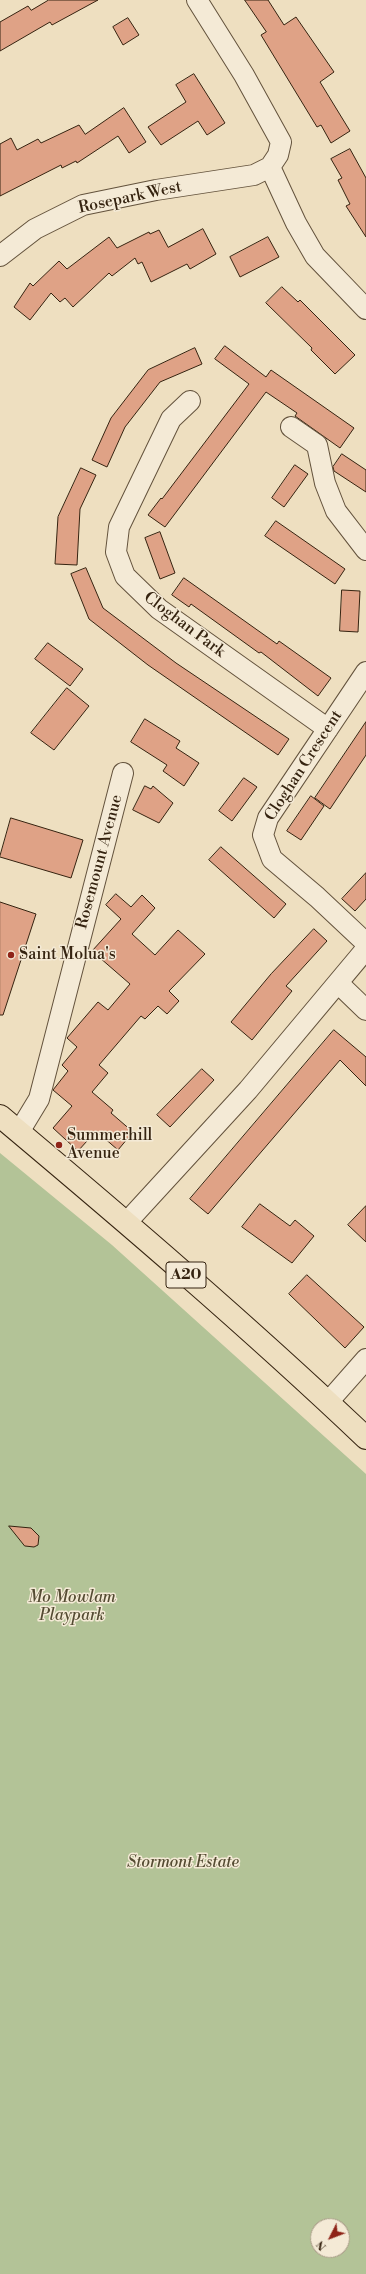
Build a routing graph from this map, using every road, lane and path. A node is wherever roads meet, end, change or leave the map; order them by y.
1 (197, 0) edge
2 (270, 167) junction
3 (0, 256) edge
4 (366, 310) edge
5 (190, 401) dead end
6 (291, 427) dead end
7 (366, 550) edge
8 (366, 672) edge
9 (328, 729) junction
10 (123, 773) dead end
11 (366, 943) edge
12 (366, 949) edge
13 (338, 983) junction
14 (366, 1010) edge
15 (0, 1116) edge
16 (19, 1132) junction
17 (126, 1223) junction
18 (366, 1359) edge
19 (329, 1401) junction
20 (366, 1438) edge

1 - 2 street
2 - 3 street, Rosepark West
2 - 4 street
5 - 9 street, Cloghan Park
6 - 7 street
8 - 9 street, Cloghan Crescent
9 - 11 street, Cloghan Crescent
10 - 16 street, Rosemount Avenue
12 - 13 street
13 - 14 street
13 - 17 street
15 - 16 highway, A20
16 - 17 highway, A20
17 - 19 highway, A20
18 - 19 street
19 - 20 highway, A20

